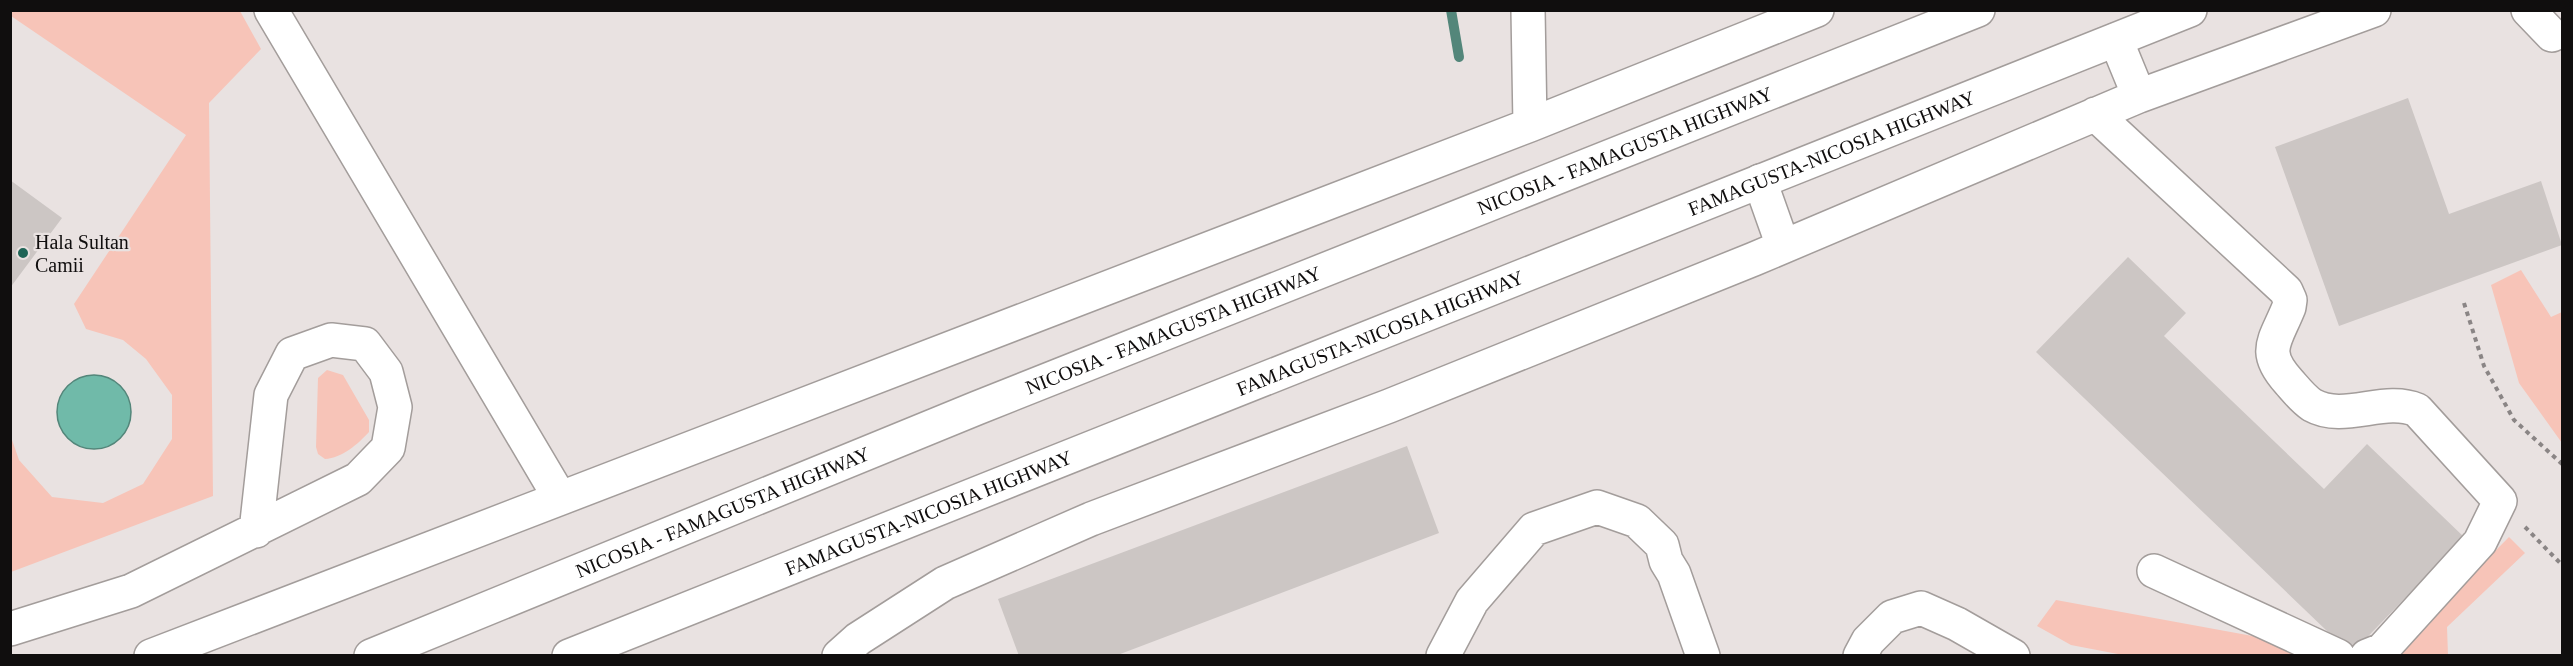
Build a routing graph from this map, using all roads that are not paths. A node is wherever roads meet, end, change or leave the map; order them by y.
1 (271, 10) edge
2 (1527, 10) edge
3 (1818, 10) edge
4 (1978, 10) edge
5 (2190, 10) edge
6 (2374, 10) edge
7 (2528, 10) edge
8 (2552, 35) dead end
9 (2116, 40) junction
10 (2139, 96) junction
11 (2095, 114) junction
12 (1530, 125) junction
13 (1760, 182) junction
14 (1783, 246) junction
15 (560, 498) junction
16 (256, 531) junction
17 (2154, 571) dead end
18 (10, 629) edge
19 (150, 656) edge
20 (371, 656) edge
21 (569, 656) edge
22 (839, 656) edge
23 (1443, 656) edge
24 (1703, 656) edge
25 (1860, 656) edge
26 (2013, 656) edge
27 (2338, 656) edge
28 (2367, 656) edge

1 - 15 main road
2 - 12 main road
3 - 12 main road
4 - 20 main road, NICOSIA - FAMAGUSTA HIGHWAY
5 - 9 main road, FAMAGUSTA-NICOSIA HIGHWAY
6 - 10 main road
7 - 8 main road
9 - 10 main road
9 - 13 main road, FAMAGUSTA-NICOSIA HIGHWAY
10 - 11 main road
11 - 14 main road
11 - 28 main road
12 - 15 main road
13 - 14 main road
13 - 21 main road, FAMAGUSTA-NICOSIA HIGHWAY
14 - 22 main road
15 - 19 main road
16 - 16 main road
16 - 18 main road
17 - 27 main road
23 - 24 main road
25 - 26 main road

